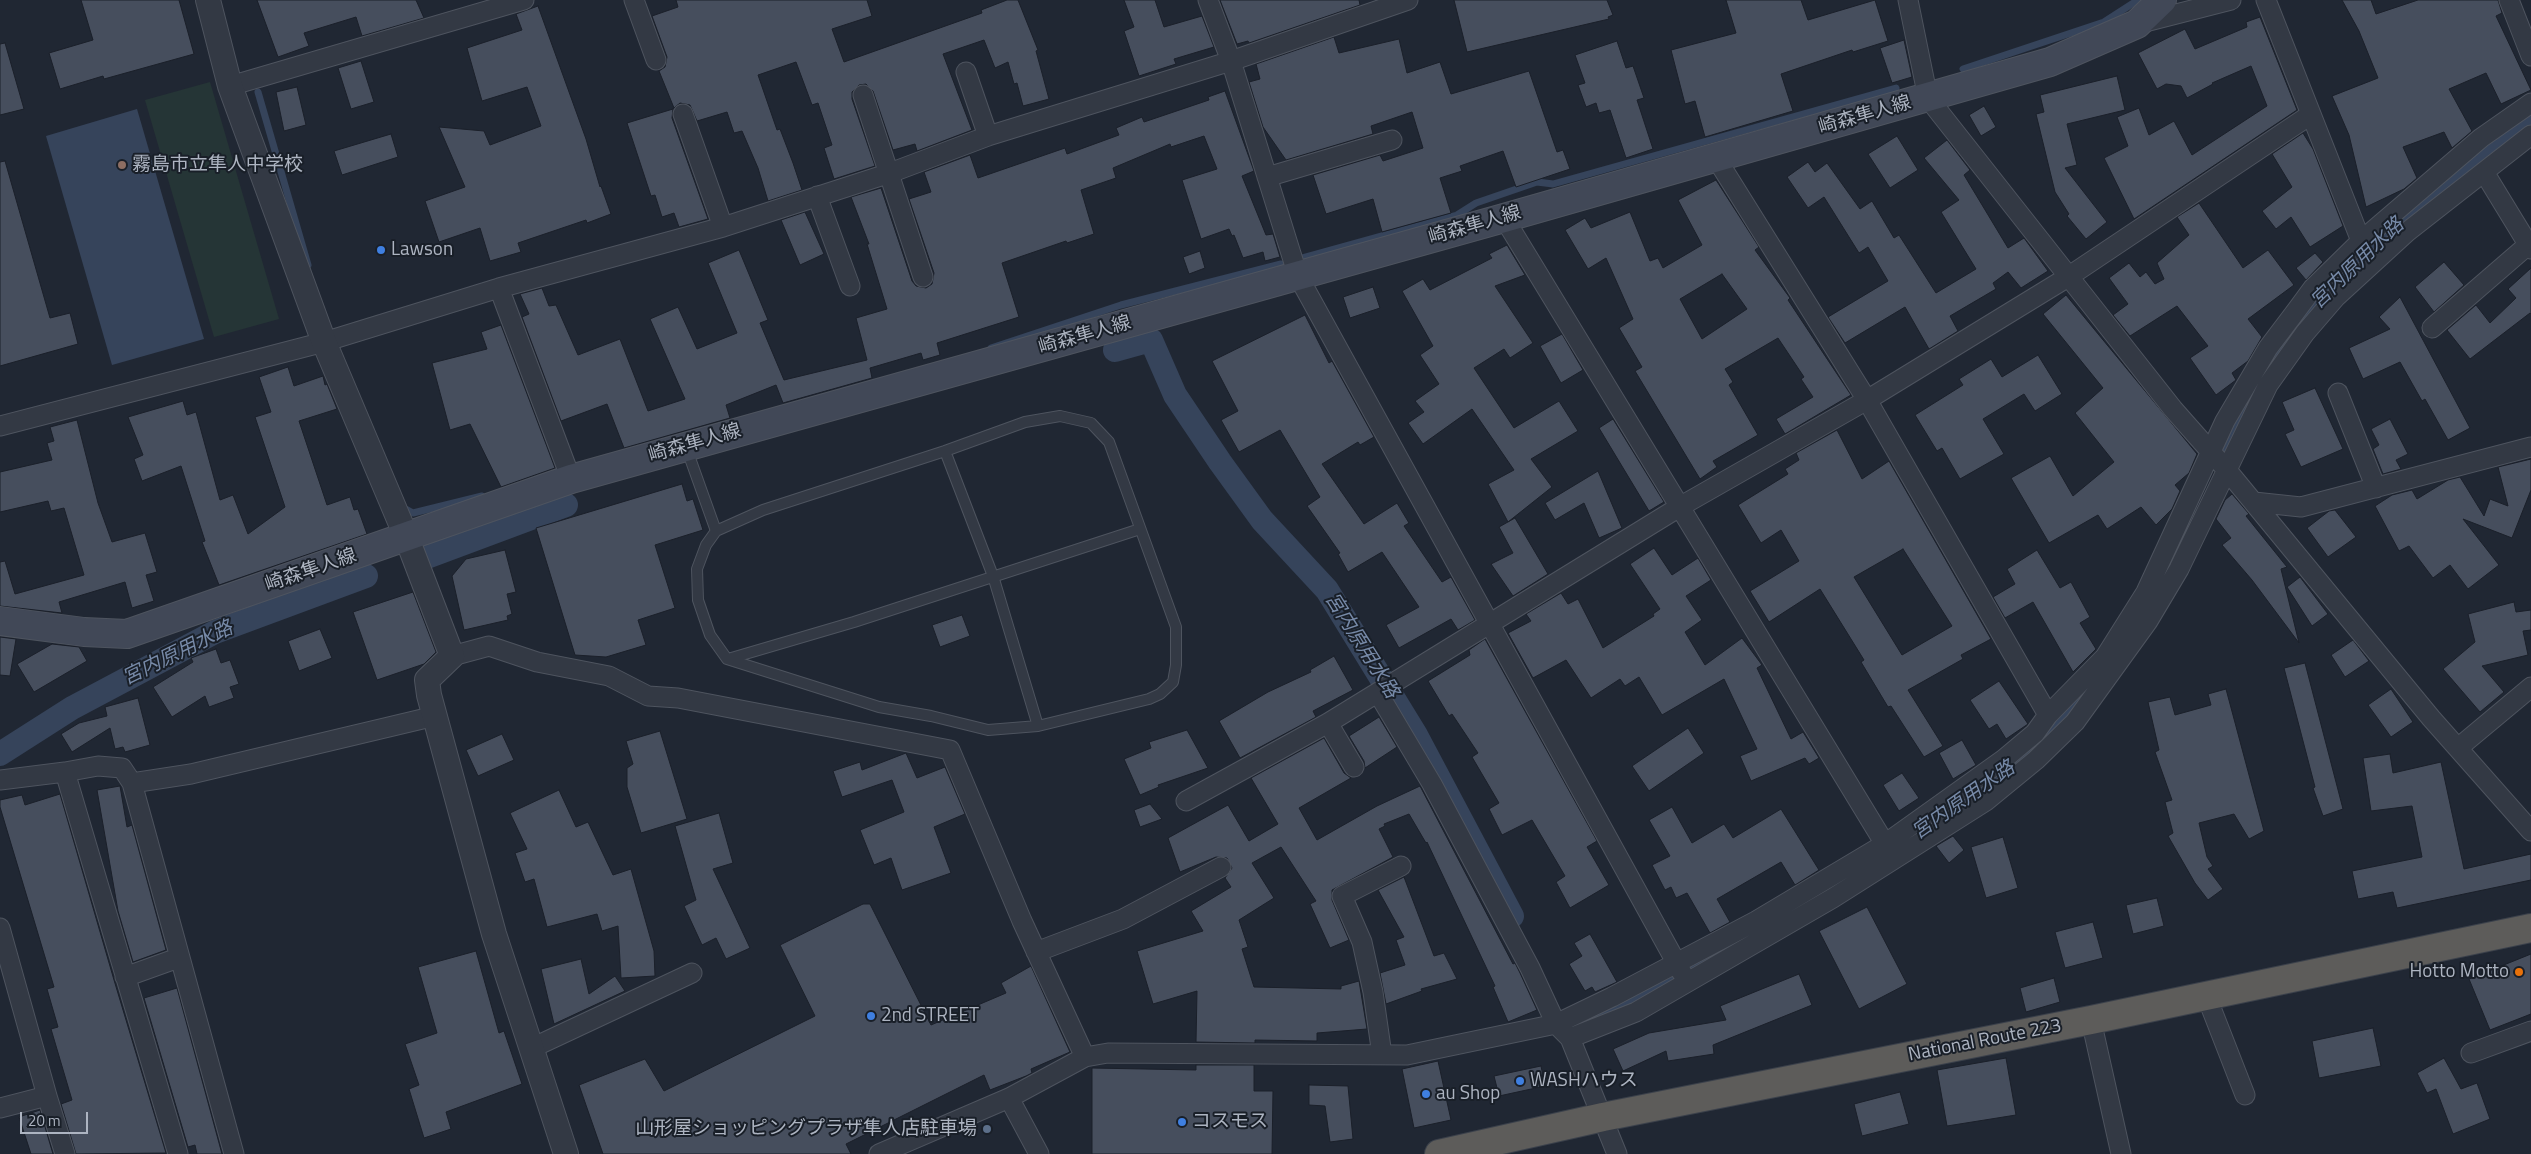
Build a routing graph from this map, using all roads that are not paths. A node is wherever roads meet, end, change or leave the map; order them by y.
1 (208, 0) edge
2 (524, 0) edge
3 (634, 0) edge
4 (1208, 0) edge
5 (1408, 0) edge
6 (1908, 0) edge
7 (2162, 0) edge
8 (2231, 0) edge
9 (2266, 0) edge
10 (2509, 0) edge
11 (2137, 24) junction
12 (2531, 56) edge
13 (656, 60) dead end
14 (1231, 61) junction
15 (966, 72) dead end
16 (230, 86) junction
17 (863, 95) dead end
18 (1928, 98) junction
19 (2531, 103) edge
20 (682, 114) dead end
21 (2310, 115) junction
22 (2531, 135) edge
23 (988, 136) junction
24 (1392, 140) dead end
25 (1716, 158) junction
26 (890, 172) junction
27 (2484, 172) junction
28 (1267, 177) junction
29 (817, 196) junction
30 (1504, 218) junction
31 (723, 227) junction
32 (2361, 241) junction
33 (2530, 247) edge
34 (1298, 276) junction
35 (923, 277) dead end
36 (2068, 277) junction
37 (850, 286) dead end
38 (499, 288) junction
39 (2432, 328) dead end
40 (324, 342) junction
41 (2338, 393) dead end
42 (1867, 400) junction
43 (0, 426) edge
44 (686, 447) junction
45 (2531, 447) edge
46 (945, 450) junction
47 (2212, 454) junction
48 (2226, 469) junction
49 (571, 479) junction
50 (2376, 488) junction
51 (2254, 502) junction
52 (1681, 506) junction
53 (1140, 529) junction
54 (716, 531) junction
55 (406, 536) junction
56 (993, 576) junction
57 (0, 621) edge
58 (1489, 622) junction
59 (452, 656) junction
60 (727, 659) junction
61 (2531, 687) edge
62 (1378, 693) junction
63 (2048, 715) junction
64 (435, 716) junction
65 (1328, 723) junction
66 (1038, 726) junction
67 (2458, 748) junction
68 (1354, 767) dead end
69 (65, 772) junction
70 (0, 780) edge
71 (132, 783) junction
72 (1186, 801) dead end
73 (2531, 831) edge
74 (1885, 844) junction
75 (1401, 866) dead end
76 (1221, 867) dead end
77 (0, 928) edge
78 (2531, 928) edge
79 (1036, 952) junction
80 (178, 958) junction
81 (1677, 963) junction
82 (692, 974) dead end
83 (124, 977) junction
84 (1687, 983) junction
85 (2206, 995) junction
86 (2091, 1020) junction
87 (1556, 1024) junction
88 (2531, 1031) edge
89 (1570, 1038) junction
90 (532, 1048) junction
91 (2471, 1053) dead end
92 (1382, 1055) junction
93 (1085, 1057) junction
94 (2245, 1095) dead end
95 (47, 1096) junction
96 (1009, 1098) junction
97 (0, 1108) edge
98 (1603, 1117) junction
99 (65, 1154) edge
100 (178, 1154) edge
101 (234, 1154) edge
102 (566, 1154) edge
103 (879, 1154) edge
104 (1039, 1154) edge
105 (1439, 1154) edge
106 (1617, 1154) edge
107 (2121, 1154) edge

1 - 16 street
2 - 16 street
3 - 13 street
4 - 14 street
5 - 14 street
6 - 18 street
7 - 11 main road, 崎森隼人線
8 - 11 street
9 - 21 street
10 - 12 street
11 - 18 main road, 崎森隼人線
14 - 23 street
14 - 28 street
15 - 23 street
16 - 40 street
17 - 26 street
18 - 25 main road, 崎森隼人線
18 - 36 street
19 - 32 street
20 - 31 street
21 - 32 street
21 - 36 street
22 - 27 street
23 - 26 street
24 - 28 street
25 - 30 main road, 崎森隼人線
25 - 42 street
26 - 29 street
26 - 35 street
27 - 33 street
27 - 48 street
28 - 34 street
29 - 31 street
29 - 37 street
30 - 34 main road, 崎森隼人線
30 - 52 street
31 - 38 street
32 - 47 street
33 - 39 street
34 - 44 main road, 崎森隼人線
34 - 58 street
36 - 42 street
36 - 47 street
38 - 40 street
38 - 49 street
40 - 43 street
40 - 55 street
41 - 50 street
42 - 52 street
42 - 63 street
44 - 49 main road, 崎森隼人線
44 - 54 lane
45 - 50 street
46 - 53 lane
46 - 54 lane
46 - 56 lane
47 - 48 street
47 - 63 street
48 - 51 street
48 - 84 street
49 - 55 main road, 崎森隼人線
50 - 51 street
51 - 67 street
52 - 58 street
52 - 74 street
53 - 56 lane
53 - 66 lane
54 - 60 lane
55 - 57 main road, 崎森隼人線
55 - 59 street
56 - 60 lane
56 - 66 lane
58 - 62 street
58 - 81 street
59 - 64 street
59 - 79 street
60 - 66 lane
61 - 67 street
62 - 65 street
62 - 87 street
63 - 74 street
64 - 71 street
64 - 90 street
65 - 68 street
65 - 72 street
67 - 73 street
69 - 70 street
69 - 71 street
69 - 83 street
71 - 80 street
74 - 81 street
75 - 92 street
76 - 79 street
77 - 95 street
78 - 85 highway, National Route 223
79 - 93 street
80 - 83 street
80 - 101 street
81 - 84 street
81 - 87 street
82 - 90 street
83 - 100 street
84 - 89 street
85 - 86 highway, National Route 223
85 - 94 street
86 - 98 highway, National Route 223
86 - 107 street
87 - 89 street
87 - 92 street
88 - 91 street
89 - 98 street
90 - 102 street
92 - 93 street
93 - 96 street
95 - 97 street
95 - 99 street
96 - 103 street
96 - 104 street
98 - 105 highway, National Route 223
98 - 106 street

